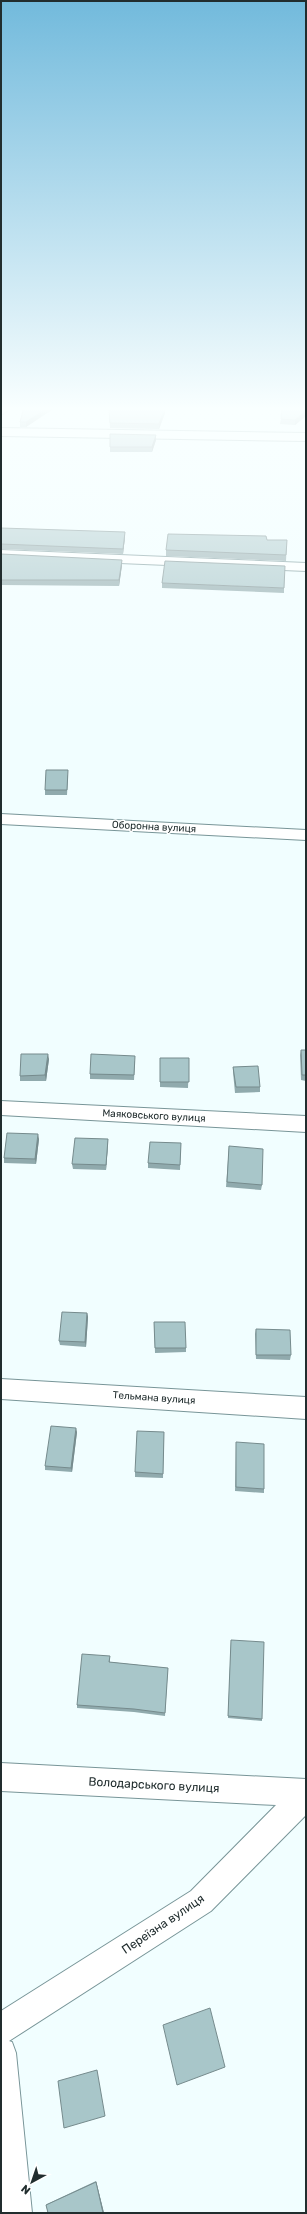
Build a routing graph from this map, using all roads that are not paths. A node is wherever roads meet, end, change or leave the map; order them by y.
1 (1, 554) edge
2 (306, 567) edge
3 (1, 819) edge
4 (306, 835) edge
5 (1, 1108) edge
6 (306, 1124) edge
7 (1, 1389) edge
8 (306, 1408) edge
9 (1, 1777) edge
10 (306, 1794) edge
11 (1, 2029) edge
12 (1, 2053) edge
13 (16, 2213) edge

1 - 2 street
3 - 4 street, Оборонна вулиця
5 - 6 street, Маяковського вулиця
7 - 8 street, Тельмана вулиця
9 - 10 street, Володарського вулиця
10 - 11 street, Переїзна вулиця
12 - 13 street

